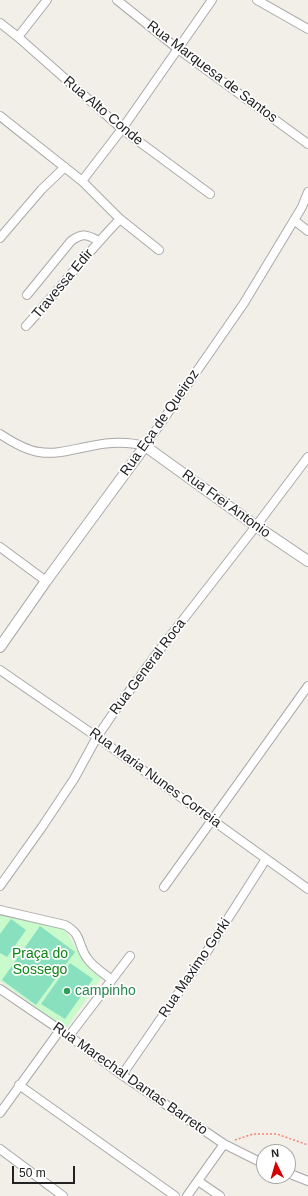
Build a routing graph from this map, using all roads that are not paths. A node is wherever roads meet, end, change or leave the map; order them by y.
1 (47, 0) edge
2 (117, 0) edge
3 (212, 0) edge
4 (257, 0) edge
5 (0, 23) edge
6 (308, 28) edge
7 (18, 37) junction
8 (178, 49) junction
9 (0, 116) edge
10 (122, 129) junction
11 (308, 144) edge
12 (65, 167) junction
13 (82, 181) junction
14 (308, 192) edge
15 (210, 194) dead end
16 (120, 219) junction
17 (294, 220) junction
18 (308, 231) edge
19 (0, 238) edge
20 (99, 241) junction
21 (159, 250) dead end
22 (28, 296) dead end
23 (26, 326) dead end
24 (0, 434) edge
25 (145, 446) junction
26 (308, 456) edge
27 (256, 526) junction
28 (0, 547) edge
29 (308, 561) edge
30 (46, 581) junction
31 (0, 647) edge
32 (0, 670) edge
33 (308, 686) edge
34 (97, 737) junction
35 (213, 820) junction
36 (266, 859) junction
37 (0, 886) edge
38 (164, 887) dead end
39 (308, 888) edge
40 (0, 910) edge
41 (130, 956) dead end
42 (111, 979) junction
43 (0, 989) edge
44 (60, 1030) junction
45 (69, 1036) junction
46 (122, 1075) junction
47 (19, 1085) junction
48 (0, 1113) edge
49 (224, 1144) junction
50 (0, 1149) edge
51 (256, 1160) edge
52 (296, 1176) edge
53 (198, 1181) junction
54 (308, 1181) edge
55 (63, 1196) edge
56 (175, 1196) edge
57 (187, 1196) edge
58 (220, 1196) edge

1 - 7 street
2 - 8 street, Rua Marquesa de Santos
3 - 8 street
4 - 6 street
5 - 7 street, Rua Alto Conde
7 - 10 street, Rua Alto Conde
8 - 10 street
8 - 11 street, Rua Marquesa de Santos
9 - 12 street
10 - 13 street
10 - 15 street, Rua Alto Conde
12 - 13 street
12 - 19 street
13 - 16 street
14 - 17 street, Rua Eça de Queiroz
16 - 20 street, Travessa Edir
16 - 21 street
17 - 18 street
17 - 25 street, Rua Eça de Queiroz
20 - 22 street, Travessa Edir
20 - 23 street, Travessa Edir
24 - 25 street
25 - 27 street, Rua Frei Antonio
25 - 30 street, Rua Eça de Queiroz
26 - 27 street, Rua General Roca
27 - 29 street, Rua Frei Antonio
27 - 34 street, Rua General Roca
28 - 30 street
30 - 31 street, Rua Eça de Queiroz
32 - 34 street, Rua Maria Nunes Correia
33 - 35 street
34 - 35 street, Rua Maria Nunes Correia
34 - 37 street, Rua General Roca
35 - 36 street, Rua Maria Nunes Correia
35 - 38 street
36 - 39 street, Rua Maria Nunes Correia
36 - 46 street, Rua Maximo Gorki
40 - 42 street
41 - 42 street
42 - 45 street
43 - 44 street, Rua Marechal Dantas Barreto
44 - 45 street, Rua Marechal Dantas Barreto
44 - 47 street
45 - 46 street, Rua Marechal Dantas Barreto
46 - 49 street, Rua Marechal Dantas Barreto
47 - 48 street
47 - 56 street
49 - 51 street, Rua Marechal Dantas Barreto
49 - 53 street
50 - 55 street
52 - 54 street
53 - 57 street
53 - 58 street

